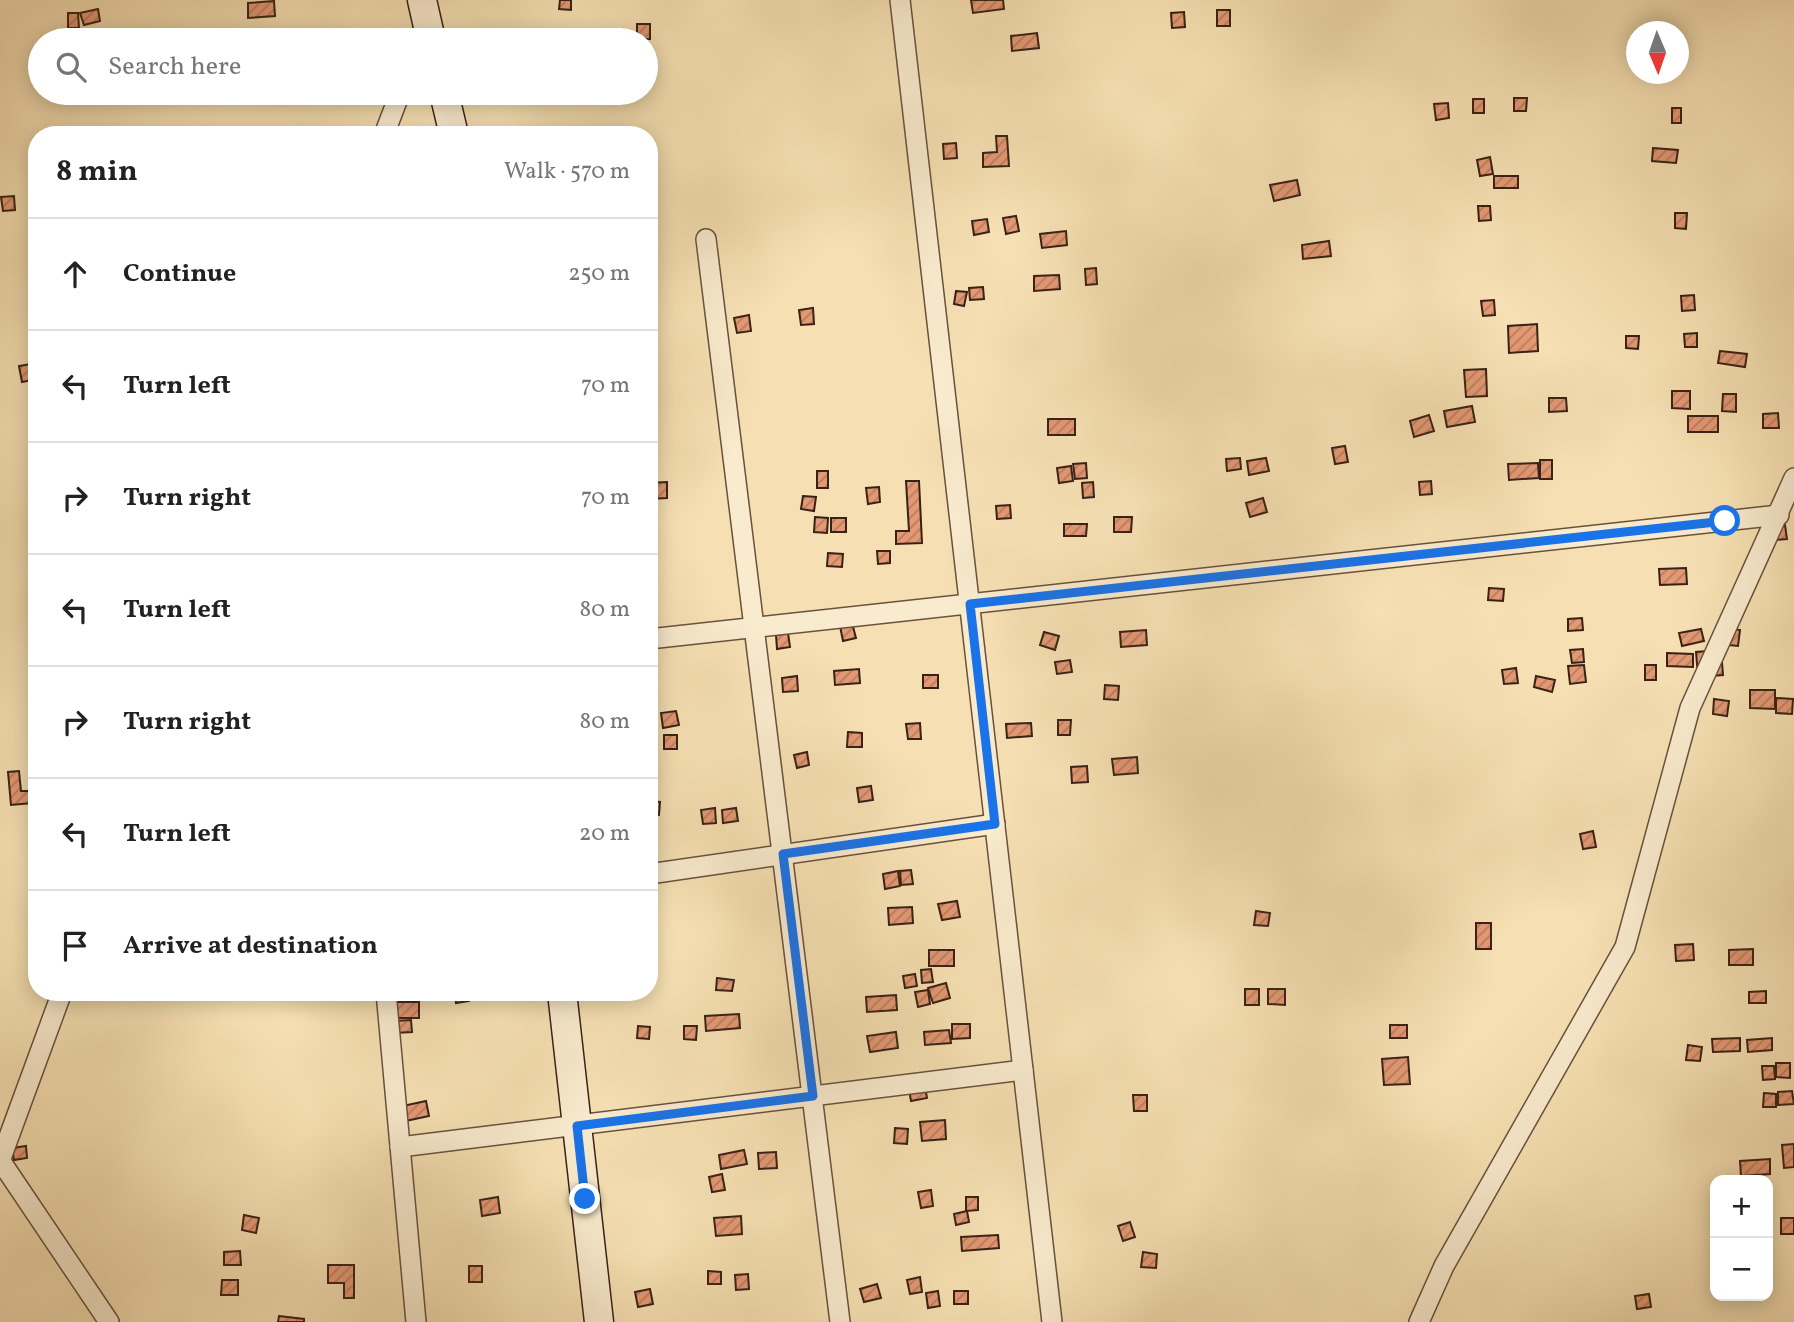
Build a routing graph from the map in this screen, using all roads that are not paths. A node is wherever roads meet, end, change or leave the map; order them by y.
1 (900, 0) edge
2 (395, 105) edge
3 (447, 105) edge
4 (387, 126) edge
5 (452, 126) edge
6 (706, 239) dead end
7 (1794, 478) edge
8 (1779, 515) junction
9 (970, 604) junction
10 (754, 627) junction
11 (658, 638) edge
12 (995, 824) junction
13 (783, 854) junction
14 (658, 872) edge
15 (59, 1001) edge
16 (387, 1001) edge
17 (563, 1001) edge
18 (1023, 1070) junction
19 (813, 1096) junction
20 (577, 1126) junction
21 (400, 1147) junction
22 (0, 1160) edge
23 (109, 1322) edge
24 (416, 1322) edge
25 (599, 1322) edge
26 (840, 1322) edge
27 (1052, 1322) edge
28 (1419, 1322) edge

1 - 9 street
2 - 4 street
3 - 5 street
6 - 10 street
7 - 8 street
8 - 9 street
8 - 28 street
9 - 10 street
9 - 12 street
10 - 11 street
10 - 13 street
12 - 13 street
12 - 18 street
13 - 14 street
13 - 19 street
15 - 22 street
16 - 21 street
17 - 20 street
18 - 19 street
18 - 27 street
19 - 20 street
19 - 26 street
20 - 21 street
20 - 25 street
21 - 24 street
22 - 23 street

